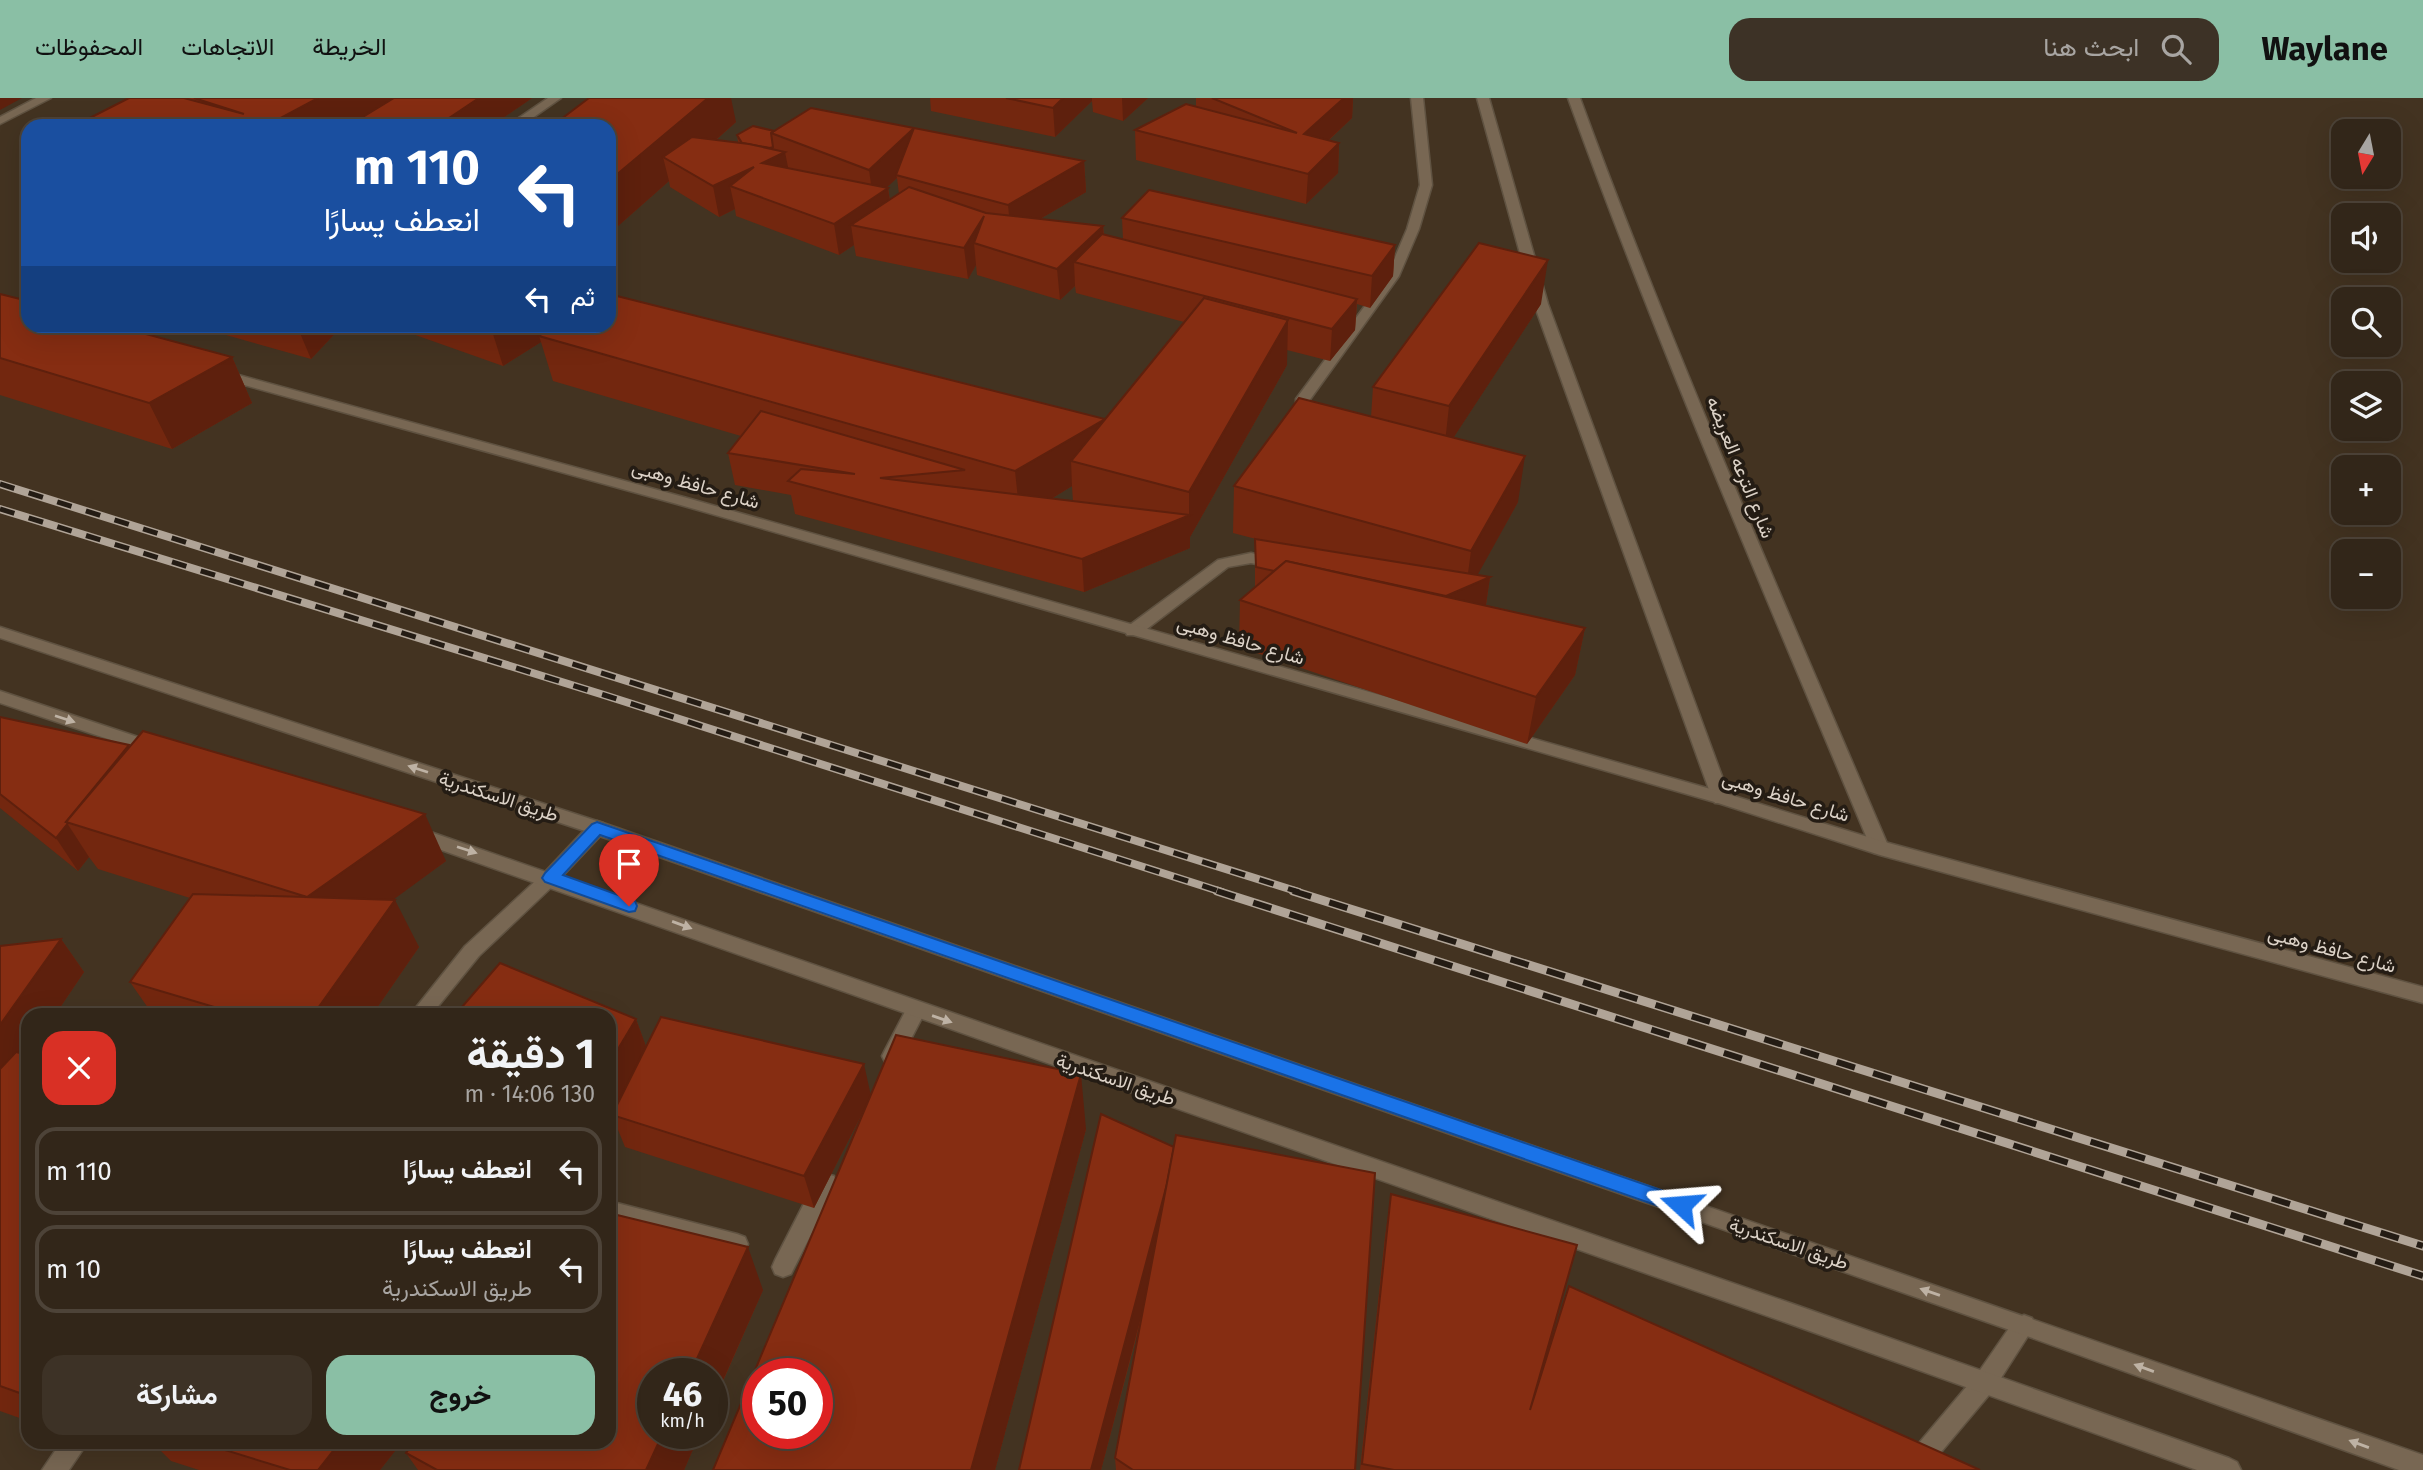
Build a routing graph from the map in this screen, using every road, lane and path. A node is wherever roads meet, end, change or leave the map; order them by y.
1 (45, 98) edge
2 (555, 98) edge
3 (1417, 98) edge
4 (1483, 98) edge
5 (1574, 98) edge
6 (524, 119) edge
7 (0, 121) edge
8 (127, 333) edge
9 (118, 346) edge
10 (198, 368) edge
11 (1301, 402) edge
12 (1290, 566) edge
13 (1133, 631) junction
14 (0, 632) edge
15 (0, 697) edge
16 (1492, 710) edge
17 (1501, 736) junction
18 (170, 753) edge
19 (1721, 798) junction
20 (393, 826) edge
21 (597, 828) junction
22 (1880, 848) junction
23 (551, 878) junction
24 (2423, 995) edge
25 (426, 1008) edge
26 (916, 1010) junction
27 (884, 1071) edge
28 (833, 1170) dead end
29 (616, 1212) edge
30 (737, 1244) edge
31 (783, 1267) dead end
32 (2024, 1325) junction
33 (1986, 1381) junction
34 (70, 1449) edge
35 (2423, 1467) edge
36 (54, 1470) edge
37 (1911, 1470) edge
38 (2229, 1470) edge

1 - 7 main road
2 - 6 main road
3 - 11 main road
4 - 19 main road
5 - 22 main road, شارع الترعه العريضه
8 - 9 main road
10 - 13 main road, شارع حافظ وهبى
12 - 13 main road
13 - 17 main road, شارع حافظ وهبى
21 -> 14 main road, طريق الاسكندرية
15 -> 18 main road
16 - 17 main road
17 - 19 main road, شارع حافظ وهبى
19 - 22 main road, شارع حافظ وهبى
20 -> 23 main road, طريق الاسكندرية
21 - 23 main road
32 -> 21 main road, طريق الاسكندرية
22 - 24 main road, شارع حافظ وهبى
23 - 25 main road
23 -> 26 main road, طريق الاسكندرية
26 - 27 main road
26 -> 33 main road, طريق الاسكندرية
28 - 31 main road
29 - 30 main road
32 - 33 main road
35 -> 32 main road, طريق الاسكندرية
33 - 37 main road
33 - 38 main road, طريق الاسكندرية
34 - 36 main road

